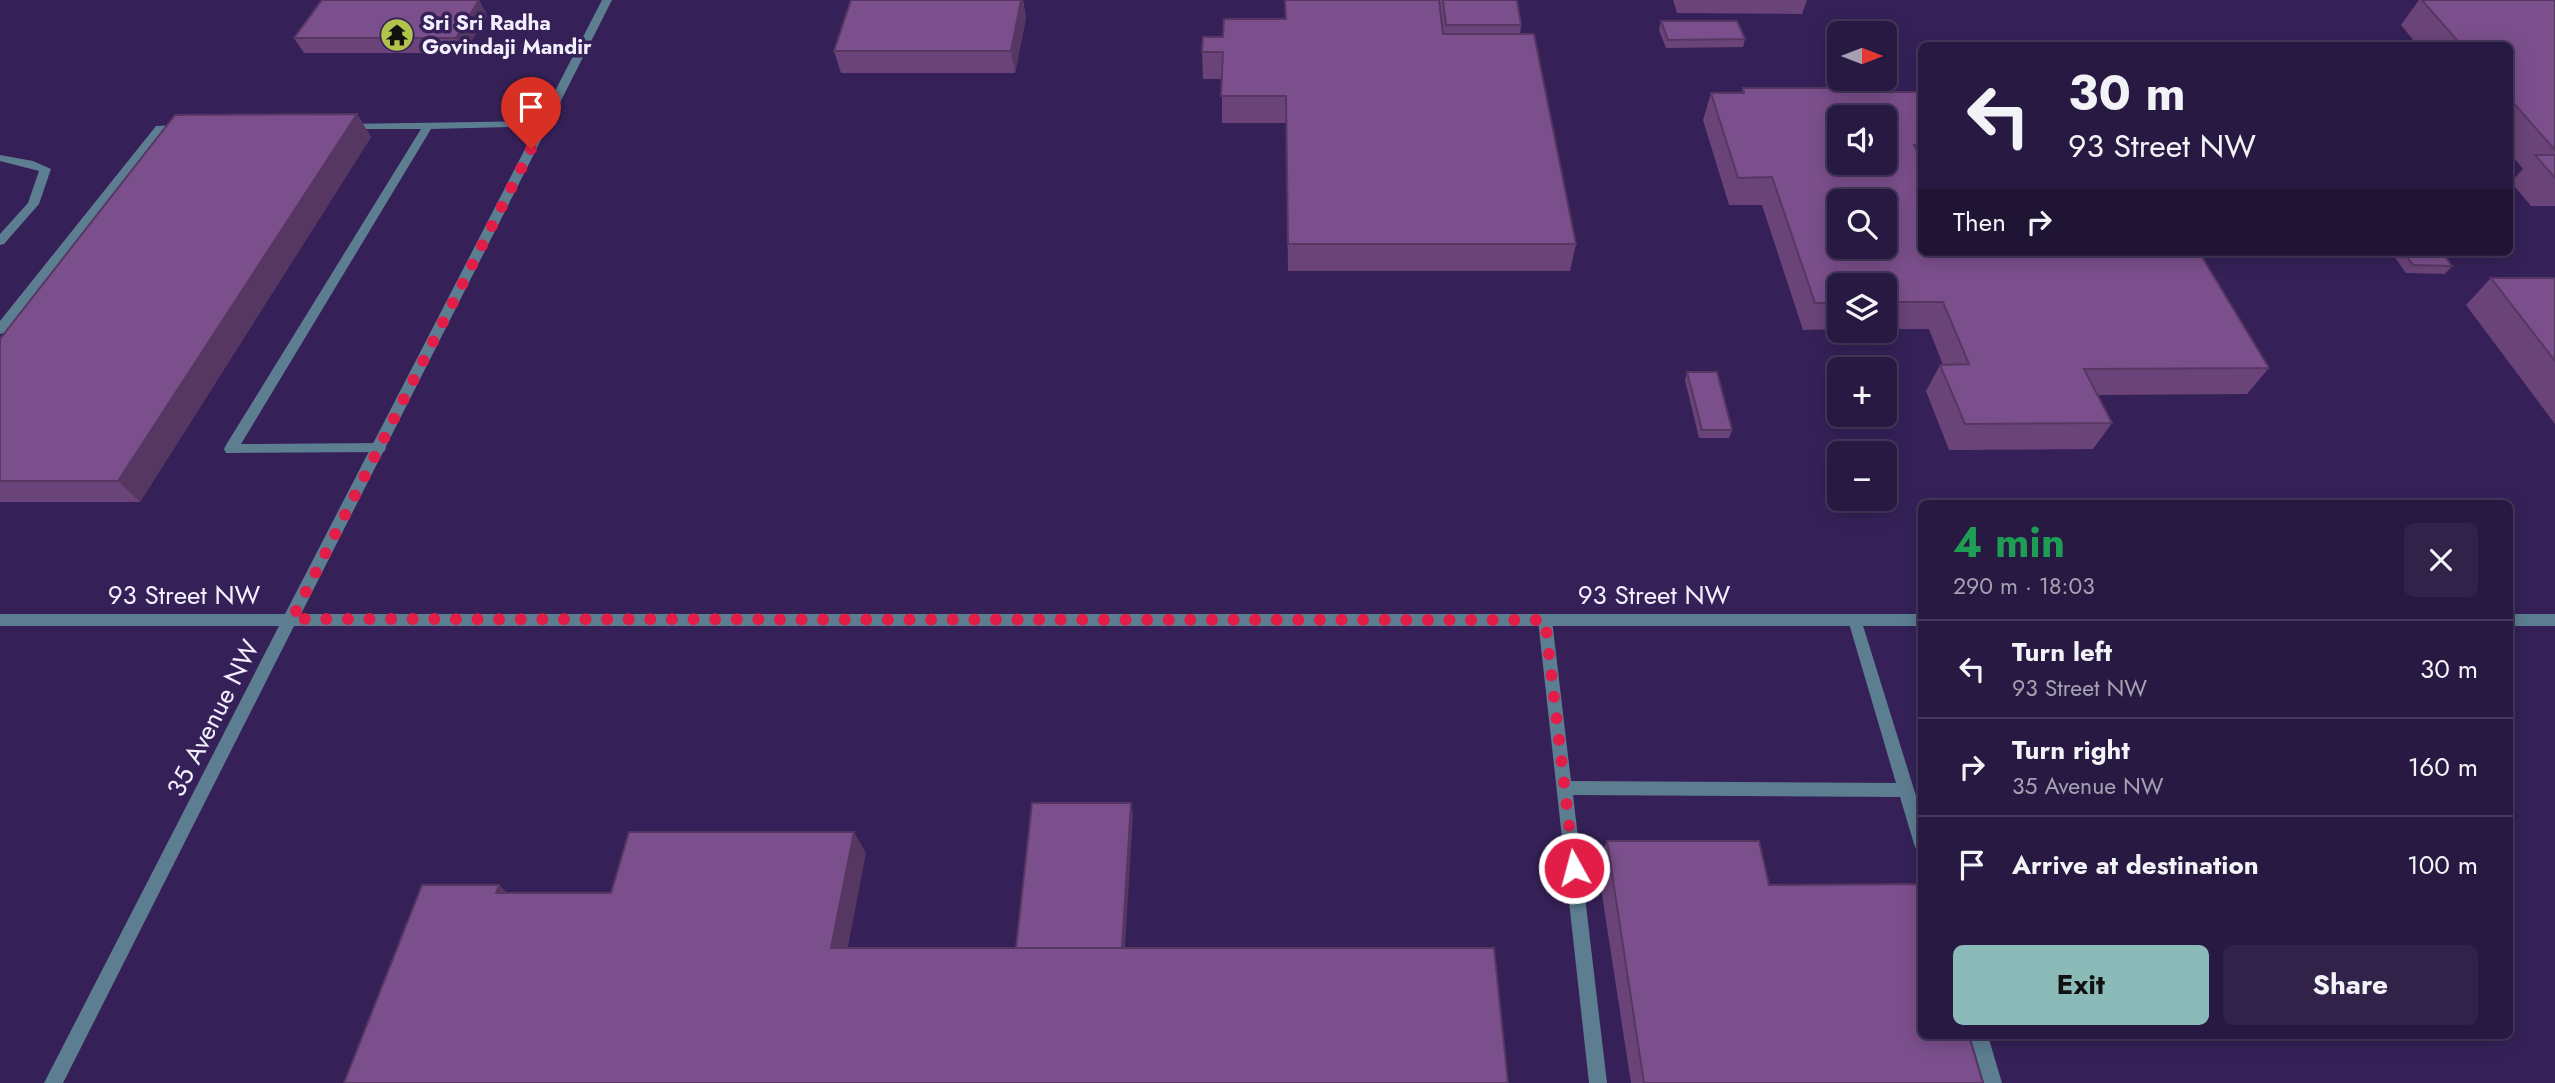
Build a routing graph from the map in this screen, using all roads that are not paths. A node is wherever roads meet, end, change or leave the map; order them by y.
1 (607, 0) edge
2 (544, 124) junction
3 (428, 126) junction
4 (334, 127) edge
5 (200, 128) edge
6 (0, 158) edge
7 (0, 241) edge
8 (0, 330) edge
9 (379, 448) junction
10 (292, 619) junction
11 (0, 620) edge
12 (1545, 620) junction
13 (1855, 620) junction
14 (1918, 620) edge
15 (2513, 620) edge
16 (2555, 620) edge
17 (1564, 788) junction
18 (1905, 790) junction
19 (1918, 831) edge
20 (1980, 1039) edge
21 (53, 1083) edge
22 (1598, 1083) edge
23 (1993, 1083) edge

1 - 2 street, 35 Avenue NW
2 - 3 street
2 - 9 street, 35 Avenue NW
3 - 4 street
3 - 9 street
5 - 8 street
6 - 7 street
9 - 10 street, 35 Avenue NW
10 - 11 street, 93 Street NW
10 - 12 street, 93 Street NW
10 - 21 street, 35 Avenue NW
12 - 13 street, 93 Street NW
12 - 17 street
13 - 14 street, 93 Street NW
13 - 18 street
15 - 16 street
17 - 18 street
17 - 22 street
18 - 19 street
20 - 23 street

